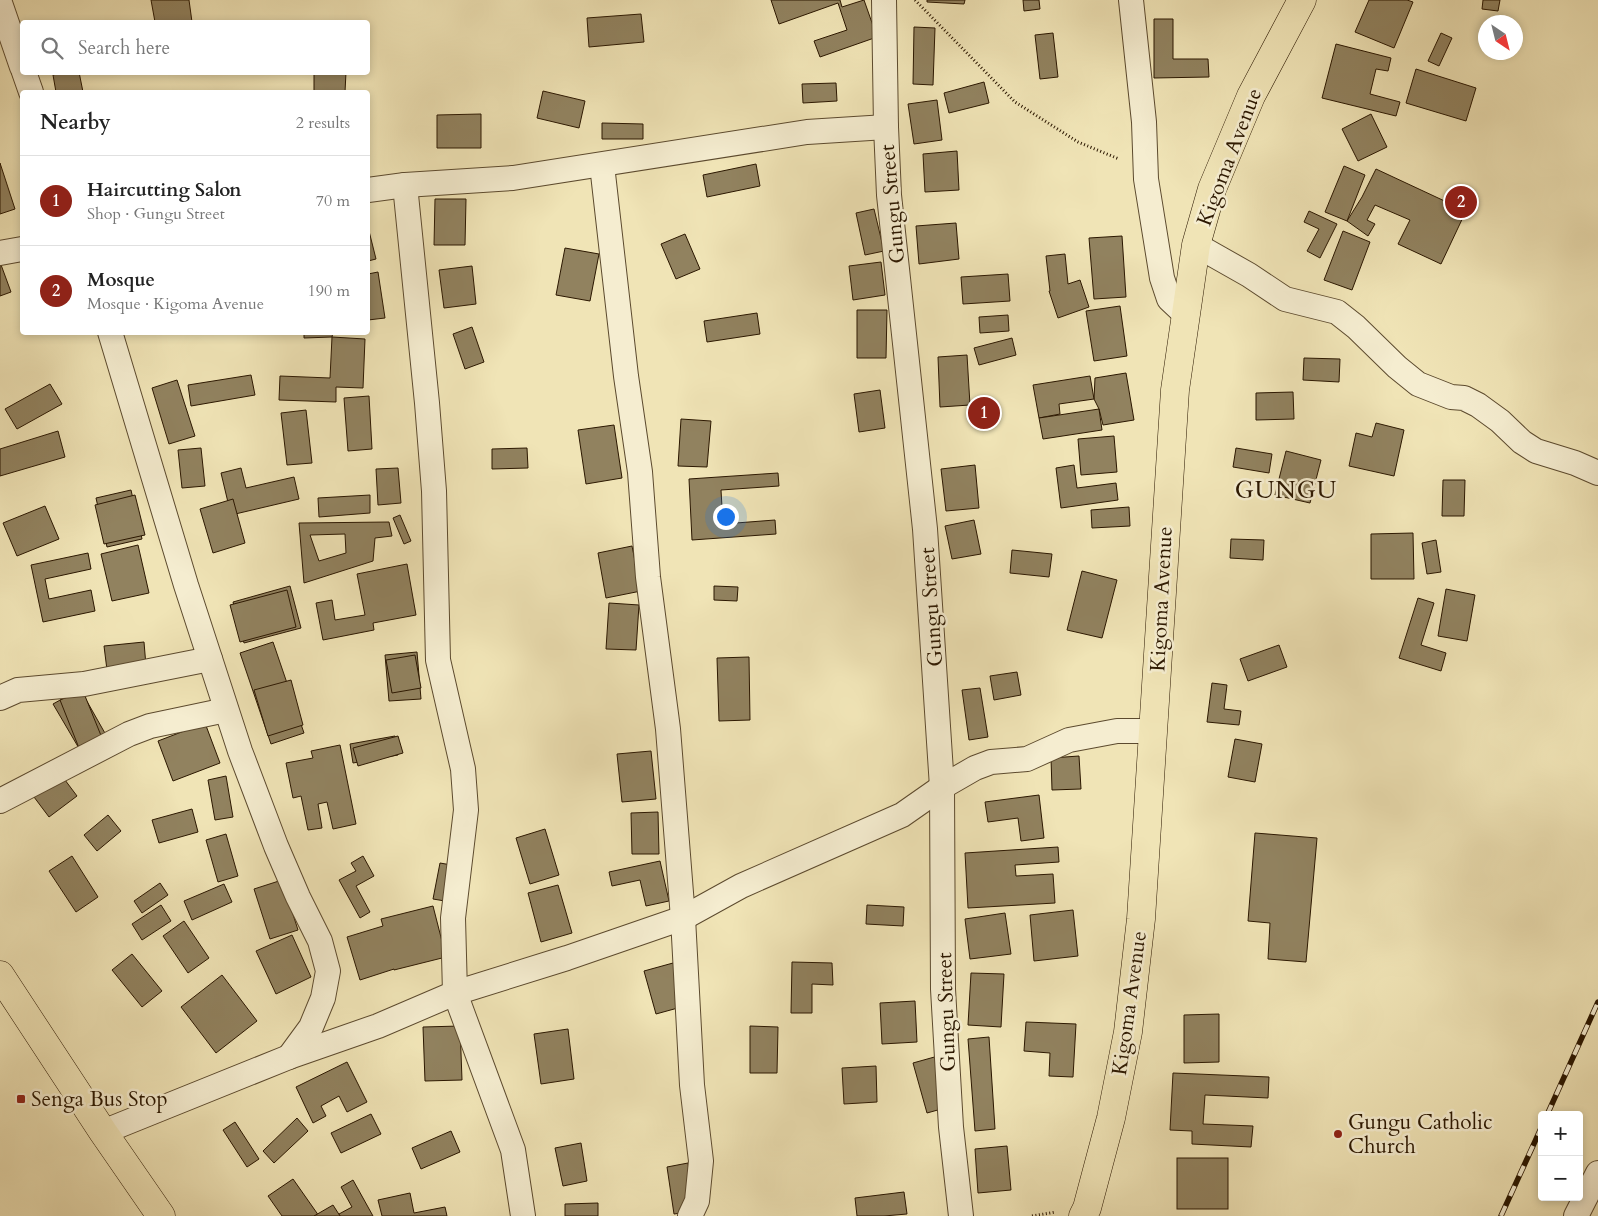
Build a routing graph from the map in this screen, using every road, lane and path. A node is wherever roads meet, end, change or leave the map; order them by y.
1 (884, 0) edge
2 (915, 0) edge
3 (1130, 0) edge
4 (1302, 0) edge
5 (0, 3) edge
6 (20, 61) edge
7 (25, 75) edge
8 (30, 90) edge
9 (886, 128) junction
10 (602, 165) junction
11 (1146, 178) junction
12 (405, 185) junction
13 (370, 190) edge
14 (1196, 245) junction
15 (20, 249) edge
16 (0, 253) edge
17 (1186, 315) junction
18 (111, 335) edge
19 (1598, 472) edge
20 (210, 659) junction
21 (0, 698) edge
22 (226, 710) junction
23 (1153, 731) junction
24 (942, 787) junction
25 (0, 801) edge
26 (683, 918) junction
27 (0, 975) edge
28 (455, 994) junction
29 (289, 1057) junction
30 (103, 1132) junction
31 (1598, 1173) edge
32 (161, 1216) edge
33 (523, 1216) edge
34 (690, 1216) edge
35 (961, 1216) edge
36 (1084, 1216) edge
37 (1576, 1216) edge

1 - 9 street, Gungu Street
2 - 11 path
3 - 11 street
4 - 14 main road, Kigoma Avenue
5 - 6 street
7 - 8 street
9 - 10 street
9 - 24 street, Gungu Street
10 - 12 street
10 - 26 street
11 - 17 street
12 - 13 street
12 - 28 street
14 - 17 main road, Kigoma Avenue
14 - 19 street
15 - 16 street
17 - 23 main road, Kigoma Avenue
18 - 20 street
20 - 21 street
20 - 22 street
22 - 25 street
22 - 29 street
23 - 24 street
23 - 36 main road, Kigoma Avenue
24 - 26 street
24 - 35 street, Gungu Street
26 - 28 street
26 - 34 street
27 - 30 main road
28 - 29 street
28 - 33 street
29 - 30 street
30 - 32 main road
31 - 37 street

